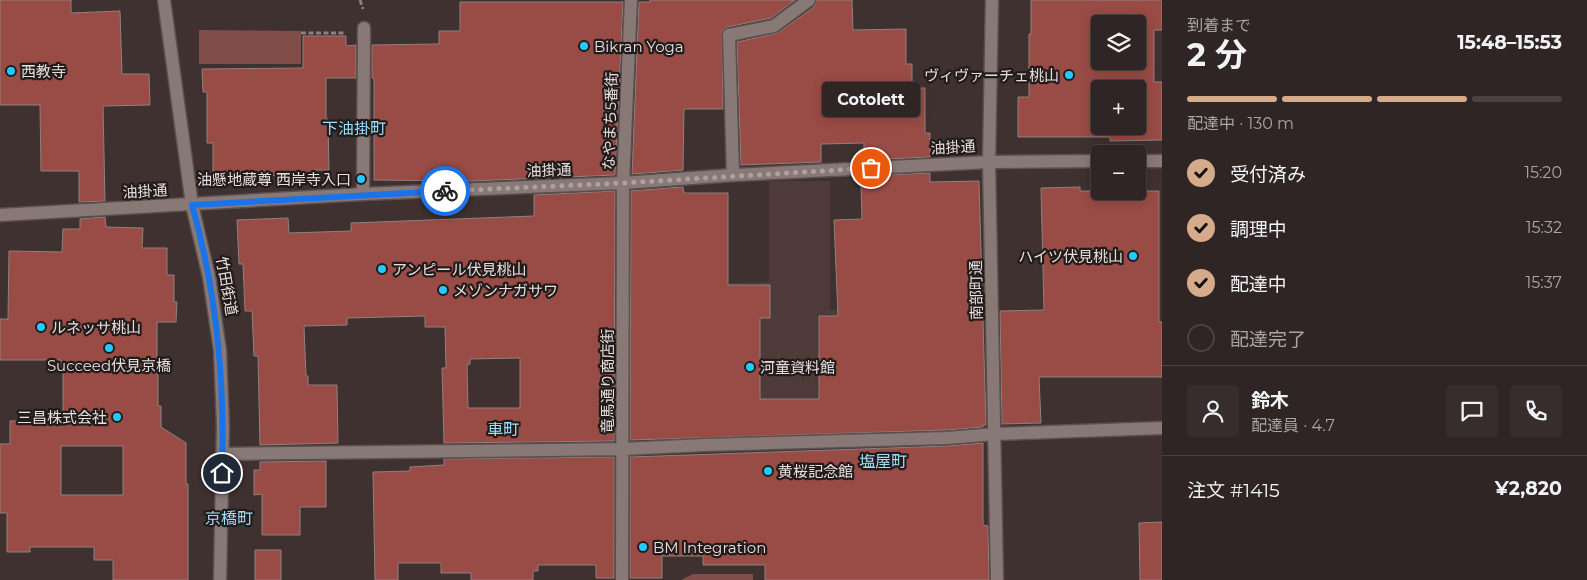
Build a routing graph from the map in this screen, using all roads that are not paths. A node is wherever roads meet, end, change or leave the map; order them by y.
1 (164, 0) edge
2 (631, 0) edge
3 (809, 0) edge
4 (992, 0) edge
5 (364, 30) road end
6 (1091, 161) edge
7 (1146, 161) edge
8 (1162, 161) edge
9 (989, 162) junction
10 (733, 175) junction
11 (623, 183) junction
12 (363, 194) junction
13 (192, 205) junction
14 (0, 214) edge
15 (1162, 428) edge
16 (995, 434) junction
17 (623, 449) junction
18 (223, 454) junction
19 (220, 580) edge
20 (622, 580) edge
21 (997, 580) edge

1 - 13 street, 竹田街道
2 - 11 street, なやまち5番街
3 - 10 street
4 - 9 street, 南部町通
5 - 12 street
6 - 9 street, 油掛通
7 - 8 street
9 - 10 street, 油掛通
9 - 16 street, 南部町通
10 - 11 street, 油掛通
11 - 12 street, 油掛通
11 - 17 street, 竜馬通り商店街
12 - 13 street, 油掛通
13 - 14 street, 油掛通
13 - 18 street, 竹田街道
15 - 16 street
16 - 17 street
16 - 21 street, 南部町通
17 - 18 street
17 - 20 street, 竜馬通り商店街
18 - 19 street, 竹田街道

